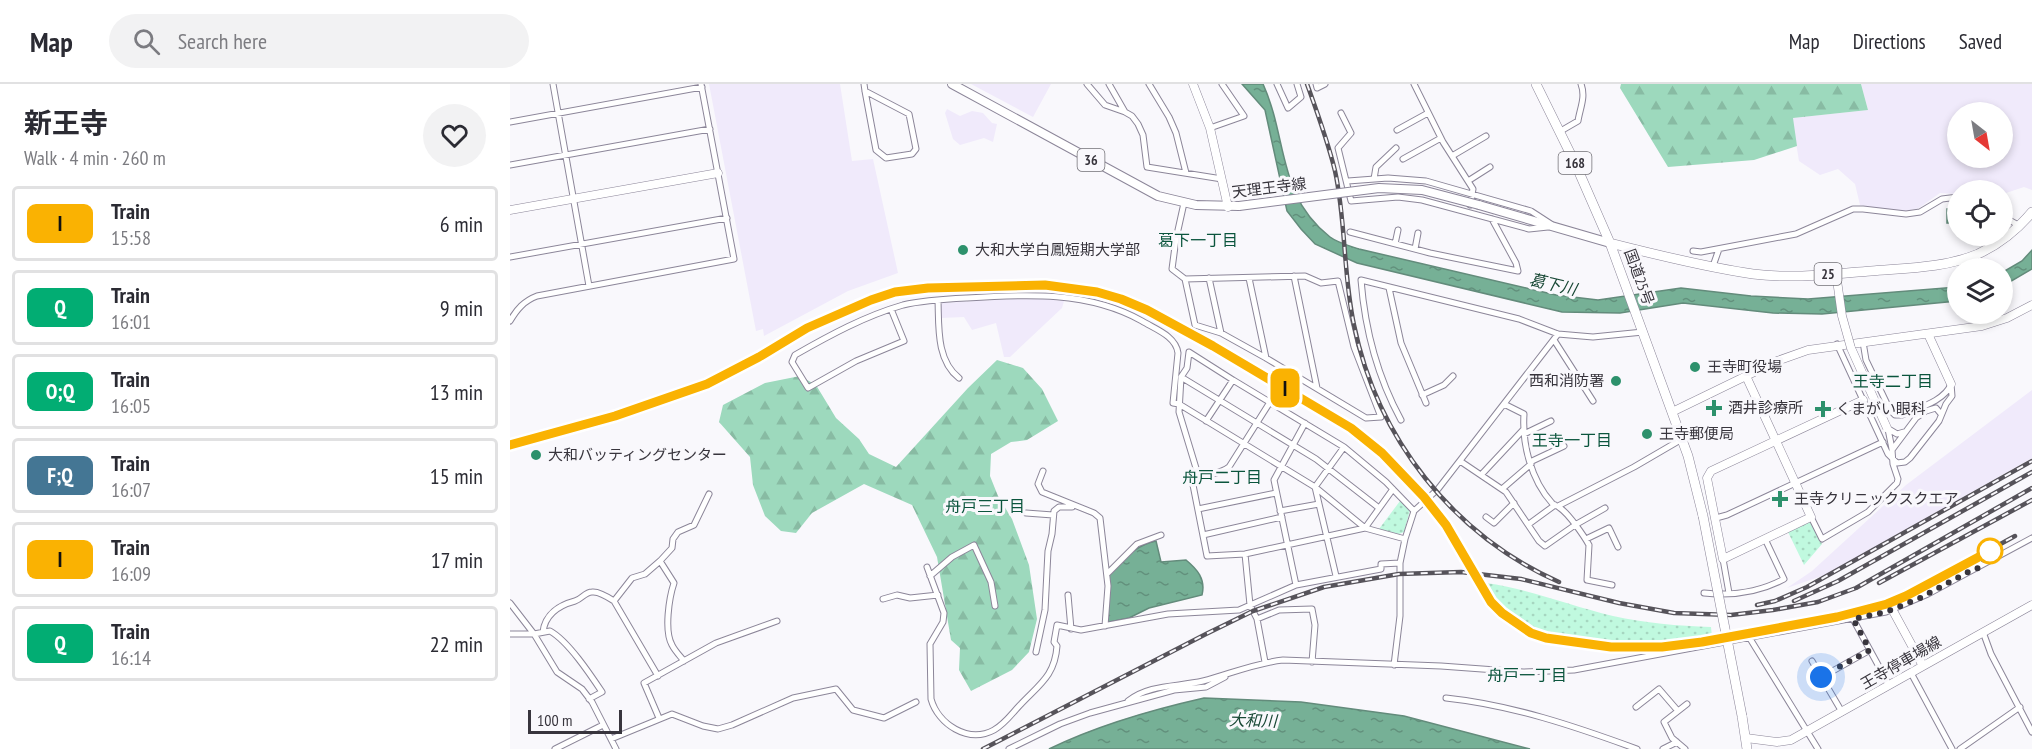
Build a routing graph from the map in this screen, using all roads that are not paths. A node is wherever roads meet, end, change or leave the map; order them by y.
1 (552, 84) edge
2 (864, 84) edge
3 (952, 84) edge
4 (1088, 84) edge
5 (1109, 84) edge
6 (1149, 84) edge
7 (1193, 84) edge
8 (1222, 84) edge
9 (1276, 84) edge
10 (1297, 84) edge
11 (1316, 84) edge
12 (1325, 84) edge
13 (1425, 84) edge
14 (1536, 84) edge
15 (1581, 84) edge
16 (702, 85) edge
17 (1416, 87) edge
18 (865, 91) junction
19 (1125, 112) junction
20 (558, 113) junction
21 (1341, 113) dead end
22 (1428, 113) junction
23 (510, 122) edge
24 (1210, 128) junction
25 (710, 129) junction
26 (1397, 130) dead end
27 (1559, 132) junction
28 (1486, 136) dead end
29 (1442, 138) junction
30 (1396, 148) dead end
31 (566, 155) junction
32 (1452, 156) junction
33 (1403, 159) dead end
34 (510, 165) edge
35 (1490, 167) dead end
36 (718, 173) junction
37 (1186, 173) junction
38 (1222, 179) junction
39 (1374, 179) junction
40 (1348, 181) junction
41 (1468, 181) junction
42 (1472, 194) junction
43 (1947, 198) edge
44 (574, 199) junction
45 (1184, 203) junction
46 (1228, 207) junction
47 (510, 210) edge
48 (1468, 212) junction
49 (2032, 212) edge
50 (727, 218) junction
51 (1492, 219) junction
52 (2013, 222) edge
53 (1556, 226) junction
54 (2020, 226) junction
55 (1398, 230) dead end
56 (1350, 232) dead end
57 (1418, 233) dead end
58 (1610, 243) junction
59 (582, 244) junction
60 (1395, 244) junction
61 (1414, 249) junction
62 (1719, 249) junction
63 (1693, 251) dead end
64 (510, 257) edge
65 (1713, 266) junction
66 (1836, 273) junction
67 (1294, 276) junction
68 (1209, 278) junction
69 (1185, 279) junction
70 (1249, 279) junction
71 (590, 286) junction
72 (1389, 288) junction
73 (938, 300) junction
74 (2032, 305) edge
75 (891, 309) junction
76 (510, 321) edge
77 (1642, 329) junction
78 (1221, 333) junction
79 (1928, 334) junction
80 (1556, 337) junction
81 (1863, 342) junction
82 (1837, 344) junction
83 (1266, 358) junction
84 (1181, 376) junction
85 (1453, 376) dead end
86 (1746, 376) junction
87 (959, 378) dead end
88 (1233, 380) junction
89 (1951, 384) junction
90 (1317, 388) junction
91 (1422, 395) junction
92 (1863, 400) junction
93 (1219, 401) junction
94 (1593, 401) dead end
95 (1933, 401) junction
96 (1269, 402) junction
97 (1426, 403) dead end
98 (1179, 404) junction
99 (1504, 404) junction
100 (1944, 408) junction
101 (1914, 410) junction
102 (1672, 412) junction
103 (1941, 416) junction
104 (1401, 420) dead end
105 (1206, 421) junction
106 (1551, 421) dead end
107 (1305, 423) junction
108 (1256, 424) junction
109 (1887, 428) junction
110 (1908, 429) junction
111 (1523, 432) junction
112 (1682, 439) junction
113 (1776, 441) junction
114 (1883, 442) junction
115 (1243, 444) junction
116 (1293, 445) junction
117 (1564, 446) dead end
118 (1344, 447) junction
119 (1892, 450) junction
120 (1893, 460) junction
121 (1460, 461) junction
122 (1531, 463) junction
123 (1281, 466) junction
124 (1329, 468) junction
125 (1043, 471) dead end
126 (1481, 475) junction
127 (1199, 478) junction
128 (1796, 483) junction
129 (1315, 487) junction
130 (1393, 489) junction
131 (1502, 489) junction
132 (1276, 493) junction
133 (709, 494) dead end
134 (1514, 502) junction
135 (1319, 504) junction
136 (1556, 506) junction
137 (1080, 507) junction
138 (1379, 508) junction
139 (1605, 508) dead end
140 (1198, 509) junction
141 (1414, 511) junction
142 (1026, 513) dead end
143 (1281, 514) junction
144 (1053, 515) junction
145 (1485, 517) dead end
146 (1811, 517) junction
147 (1716, 518) junction
148 (1529, 524) junction
149 (1575, 525) junction
150 (1365, 528) junction
151 (1161, 535) dead end
152 (1203, 535) junction
153 (1326, 536) junction
154 (2032, 538) edge
155 (1405, 539) junction
156 (1586, 539) junction
157 (1765, 539) junction
158 (1288, 545) junction
159 (1618, 547) dead end
160 (1245, 554) junction
161 (1723, 559) junction
162 (660, 561) junction
163 (1400, 563) junction
164 (927, 567) dead end
165 (1107, 574) junction
166 (930, 576) junction
167 (1336, 576) junction
168 (1296, 585) junction
169 (1612, 585) dead end
170 (1704, 593) dead end
171 (1729, 593) junction
172 (1068, 595) dead end
173 (938, 596) junction
174 (883, 598) dead end
175 (614, 601) junction
176 (510, 603) edge
177 (2032, 604) edge
178 (995, 606) dead end
179 (1250, 606) junction
180 (1892, 609) junction
181 (1257, 619) junction
182 (1853, 619) junction
183 (777, 621) dead end
184 (1105, 626) junction
185 (1071, 629) junction
186 (543, 632) junction
187 (1983, 632) junction
188 (510, 634) edge
189 (534, 634) junction
190 (1749, 637) junction
191 (1870, 650) junction
192 (1036, 652) dead end
193 (684, 661) junction
194 (1812, 661) dead end
195 (1265, 662) junction
196 (1312, 662) junction
197 (1394, 665) junction
198 (1923, 666) junction
199 (1911, 673) junction
200 (658, 676) junction
201 (1821, 677) junction
202 (1889, 685) junction
203 (1446, 698) dead end
204 (590, 699) junction
205 (916, 702) dead end
206 (1687, 704) dead end
207 (1636, 707) dead end
208 (2020, 707) junction
209 (1678, 711) junction
210 (1842, 712) junction
211 (659, 718) junction
212 (603, 725) junction
213 (1807, 732) junction
214 (2032, 732) edge
215 (1746, 738) junction
216 (611, 740) junction
217 (1677, 742) junction
218 (1791, 745) edge
219 (555, 749) edge
220 (616, 749) edge
221 (1009, 749) edge
222 (1637, 749) edge
223 (1663, 749) edge
224 (1685, 749) edge
225 (1747, 749) edge
226 (1818, 749) edge
227 (1952, 749) edge
228 (1960, 749) edge

1 - 20 street
2 - 18 street
3 - 45 main road, 天理王寺線 / 36
4 - 19 street
5 - 19 street
6 - 37 street
7 - 24 street
8 - 24 street
9 - 10 street
11 - 12 street
13 - 17 street
14 - 27 highway, 168
15 - 27 street
16 - 20 street
16 - 25 street
17 - 22 street
18 - 18 street
19 - 37 street
20 - 23 street
20 - 31 street
21 - 40 street
22 - 26 street
22 - 29 street
24 - 38 street
25 - 31 street
25 - 36 street
27 - 58 highway, 168
28 - 32 street
29 - 32 street
29 - 33 street
30 - 39 street
31 - 34 street
31 - 44 street
32 - 41 street
35 - 41 street
36 - 44 street
36 - 50 street
37 - 38 street
38 - 46 street
39 - 40 street
39 - 42 street
40 - 48 street
41 - 42 street
42 - 48 street
42 - 53 street
43 - 62 street
44 - 47 street
44 - 59 street
45 - 46 main road, 天理王寺線 / 36
45 - 69 street
46 - 53 main road, 天理王寺線 / 36, bridge
48 - 51 street
49 - 54 highway, 国道25号 / 25
50 - 59 street
50 - 71 street
51 - 53 street
51 - 61 street
52 - 54 street
53 - 58 main road, 天理王寺線 / 36
54 - 66 highway, 国道25号 / 25
55 - 60 street
56 - 60 street
57 - 61 street
58 - 65 highway, 国道25号 / 25
58 - 77 highway, 国道25号
59 - 64 street
59 - 71 street
60 - 61 street
62 - 63 street
62 - 65 street
65 - 66 highway, 国道25号 / 25
66 - 109 street, bridge
67 - 70 street
67 - 90 street
67 - 90 street
68 - 69 street
68 - 70 street
68 - 78 street
69 - 78 street
70 - 83 street
71 - 76 street
72 - 80 street
72 - 91 street
72 - 104 street
73 - 75 street
73 - 87 street
73 - 98 street
74 - 79 street
75 - 75 street
77 - 80 street
77 - 102 highway, 国道25号
78 - 83 street
79 - 81 street
79 - 89 street
80 - 94 street
80 - 99 street
81 - 82 street
81 - 101 street
82 - 86 street
82 - 92 street
83 - 90 street
84 - 88 street
84 - 93 street
84 - 98 street
85 - 91 street
86 - 102 street
86 - 113 street
88 - 93 street
88 - 96 street
89 - 95 street
89 - 100 street
91 - 97 street
92 - 113 street
92 - 114 street
93 - 105 street
93 - 108 street
95 - 100 street
95 - 101 street
96 - 107 street
96 - 108 street
98 - 105 street
98 - 127 street
99 - 111 street
99 - 121 street
100 - 103 street
101 - 110 street
102 - 112 highway, 国道25号
103 - 110 street
103 - 120 street
105 - 115 street
106 - 111 street
107 - 116 street
107 - 118 street
108 - 115 street
108 - 116 street
109 - 110 street
109 - 119 street
110 - 119 street
111 - 122 street
111 - 126 street
112 - 136 street
112 - 215 highway, 国道25号, bridge
113 - 128 street
113 - 147 street
114 - 120 street
114 - 128 street
115 - 123 street
115 - 127 street
116 - 123 street
116 - 124 street
117 - 122 street
118 - 124 street
118 - 130 street
119 - 120 street
120 - 146 street
121 - 126 street
121 - 141 street
122 - 131 street
122 - 136 street
123 - 129 street
123 - 132 street
124 - 129 street
124 - 138 street
125 - 137 street
126 - 131 street
127 - 140 street
128 - 146 street
128 - 147 street
129 - 135 street
129 - 150 street
130 - 138 street
130 - 141 street
131 - 134 street
132 - 140 street
132 - 143 street
133 - 162 street
134 - 145 street
134 - 148 street
135 - 143 street
135 - 153 street
136 - 148 street
136 - 149 street
137 - 144 street
137 - 165 street
138 - 150 street
139 - 149 street
140 - 152 street
141 - 155 street
142 - 144 street
143 - 152 street
143 - 158 street
144 - 192 street
146 - 157 street
147 - 161 street
148 - 149 street
149 - 156 street
150 - 153 street
150 - 155 street
151 - 165 street
152 - 160 street
153 - 158 street
153 - 167 street
154 - 180 street
155 - 163 street
156 - 159 street
156 - 169 street
157 - 161 street
157 - 171 street
158 - 160 street
158 - 168 street
160 - 179 street
161 - 171 street
162 - 175 street
162 - 193 street
163 - 167 street
163 - 197 street
164 - 166 street
165 - 184 street
166 - 173 street
166 - 178 street
167 - 168 street
168 - 179 street
170 - 171 street
172 - 185 street
173 - 174 street
173 - 185 street
175 - 186 street
175 - 200 street
176 - 189 street
177 - 187 street, 王寺停車場線
179 - 181 street
179 - 184 street
180 - 182 street
180 - 198 street
181 - 195 street
181 - 196 street
182 - 190 street
182 - 191 street
183 - 193 street
184 - 185 street
186 - 189 street
186 - 204 street
187 - 198 street, 王寺停車場線
187 - 208 street
188 - 189 street
189 - 204 street
190 - 197 street
190 - 213 street
191 - 201 street
191 - 202 street
193 - 200 street
194 - 201 street
195 - 196 street
195 - 221 street
196 - 197 street
198 - 199 street, 王寺停車場線
199 - 202 street, 王寺停車場線
199 - 227 street
200 - 211 street
201 - 210 street
202 - 210 street, 王寺停車場線
203 - 222 street
204 - 212 street
205 - 211 street
206 - 209 street
207 - 209 street
208 - 214 street
208 - 228 street
209 - 217 street
210 - 213 street, 王寺停車場線
211 - 216 street
212 - 216 street
212 - 219 street
213 - 218 street, 王寺停車場線
213 - 226 street
215 - 218 street, 王寺停車場線
215 - 225 highway, 国道25号
216 - 220 street
217 - 223 street
217 - 224 street

